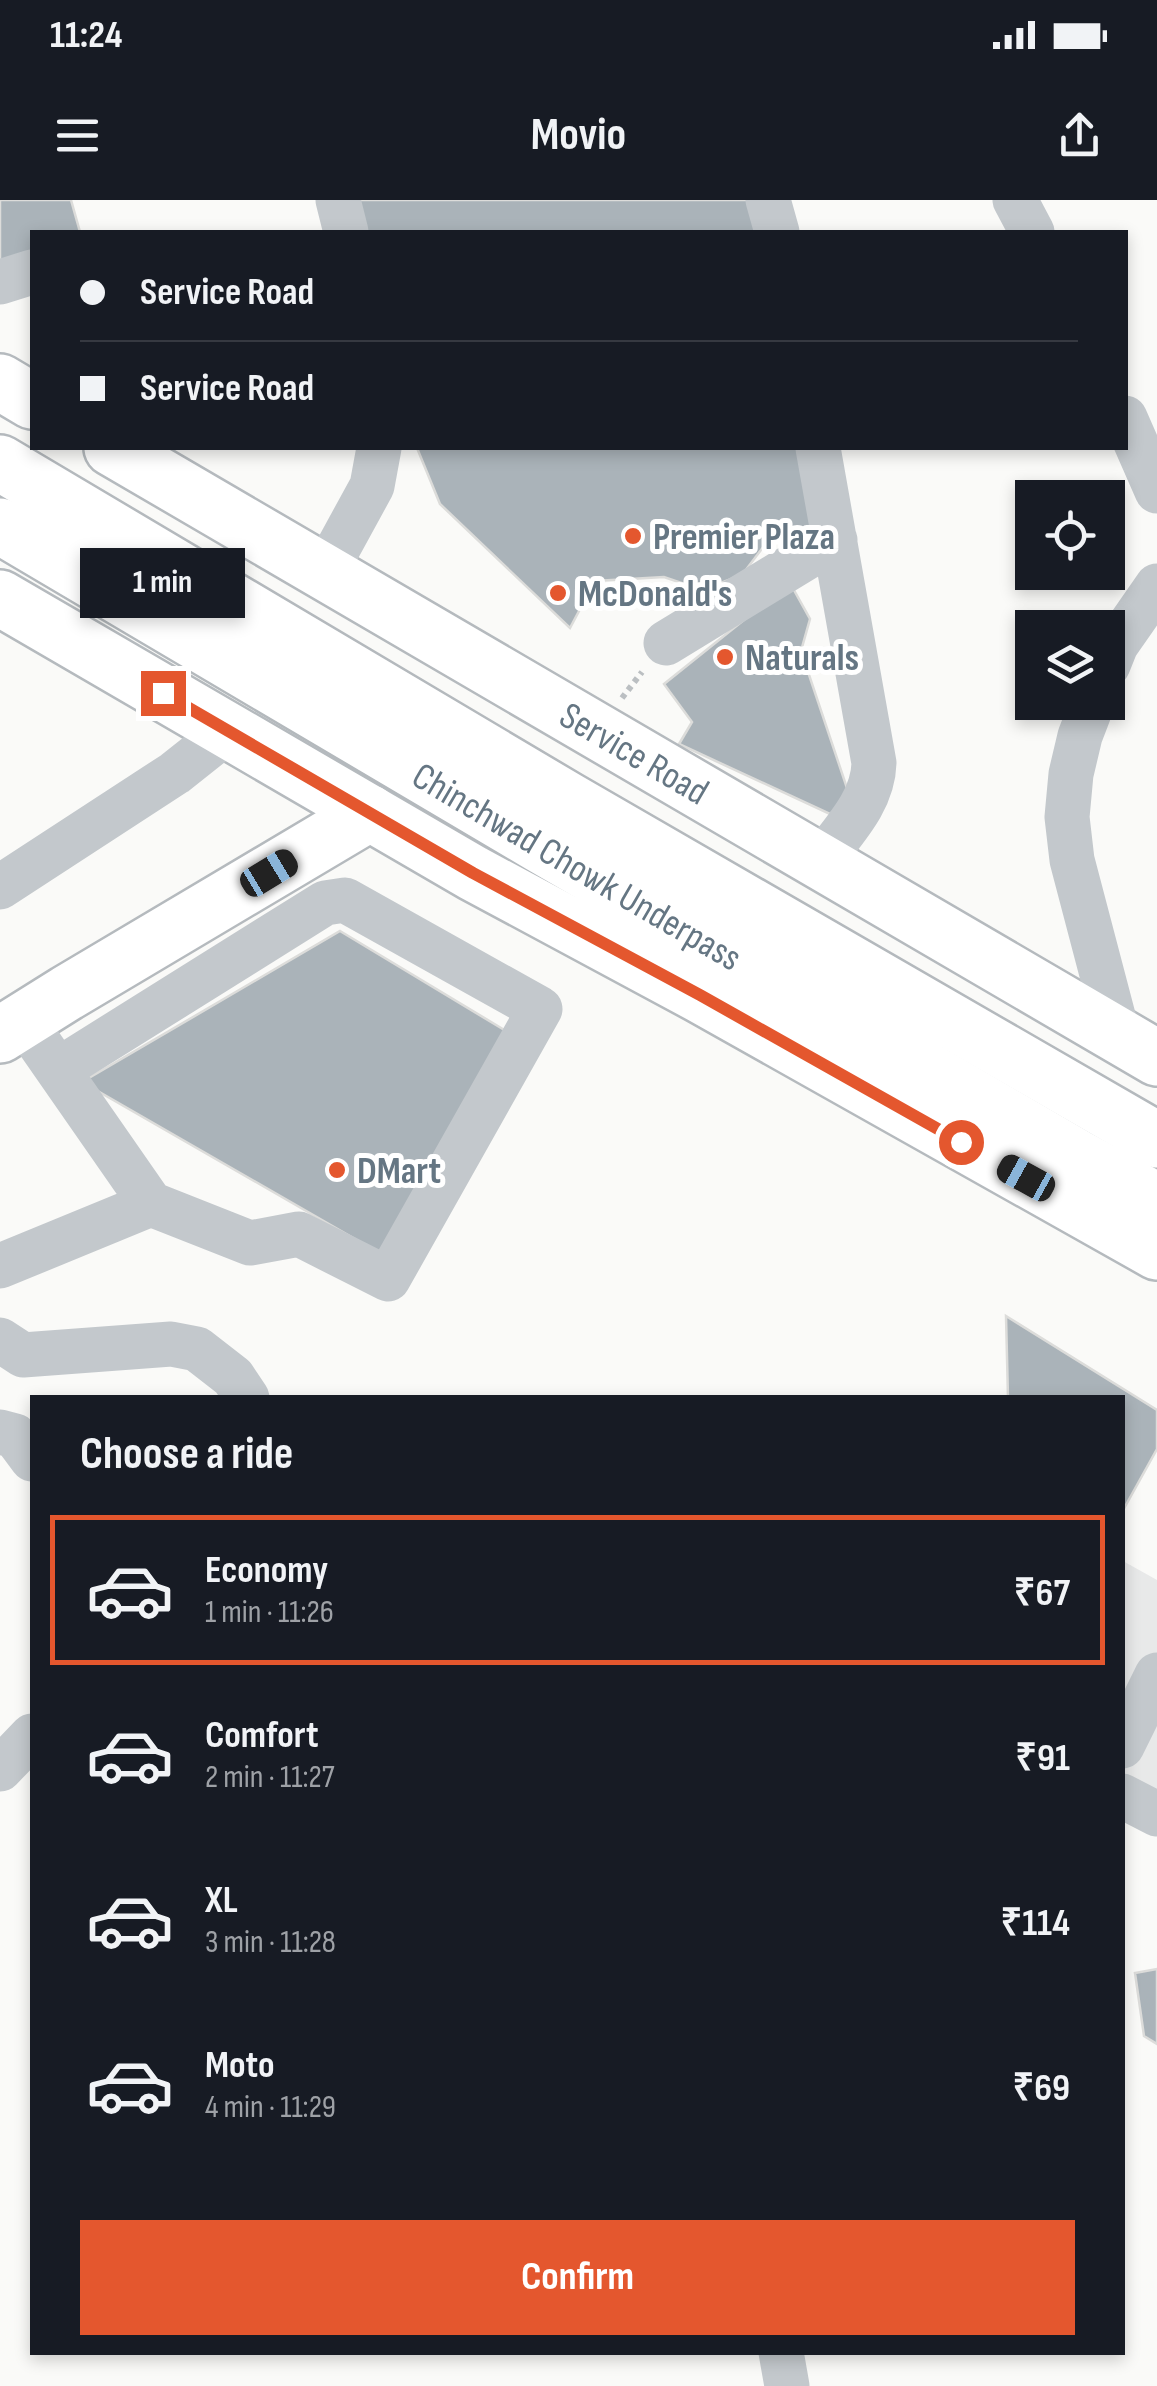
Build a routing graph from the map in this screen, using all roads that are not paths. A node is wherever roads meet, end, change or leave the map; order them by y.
1 (338, 200) edge
2 (768, 200) edge
3 (1015, 200) edge
4 (346, 230) edge
5 (776, 230) edge
6 (1031, 230) edge
7 (30, 273) edge
8 (0, 282) edge
9 (1128, 425) edge
10 (115, 450) edge
11 (379, 450) edge
12 (818, 450) edge
13 (2, 462) edge
14 (1157, 491) edge
15 (0, 526) edge
16 (835, 540) junction
17 (325, 572) junction
18 (1157, 586) edge
19 (0, 598) edge
20 (1125, 631) edge
21 (666, 643) dead end
22 (1086, 720) edge
23 (228, 731) junction
24 (370, 813) junction
25 (821, 861) junction
26 (0, 887) edge
27 (12, 1028) edge
28 (1138, 1047) edge
29 (58, 1070) junction
30 (1157, 1140) edge
31 (1157, 1200) edge
32 (151, 1204) junction
33 (1157, 1252) edge
34 (0, 1266) edge
35 (0, 1340) edge
36 (245, 1395) edge
37 (0, 1432) edge
38 (30, 1457) edge
39 (1157, 1676) edge
40 (30, 1738) edge
41 (1125, 1740) edge
42 (0, 1769) edge
43 (1125, 1798) edge
44 (1157, 1814) edge
45 (1125, 1830) edge
46 (1157, 1846) edge
47 (782, 2355) edge
48 (787, 2386) edge

1 - 4 street
2 - 5 street
3 - 6 street
7 - 8 street
9 - 14 street
10 - 17 main road, Service Road
11 - 17 street
12 - 16 street
13 - 30 main road, Chinchwad Chowk Underpass
15 - 31 main road, Chinchwad Chowk Underpass
16 - 21 street
16 - 25 street
17 - 25 main road, Service Road
18 - 20 street
19 - 23 main road
22 - 28 street
23 - 24 main road
23 - 26 street
24 - 27 main road
24 - 33 main road
25 - 28 main road, Service Road
27 - 29 street
29 - 32 street
29 - 32 street
32 - 34 street
35 - 36 street
37 - 38 street
39 - 41 street
40 - 42 street
43 - 44 street
45 - 46 street
47 - 48 street

